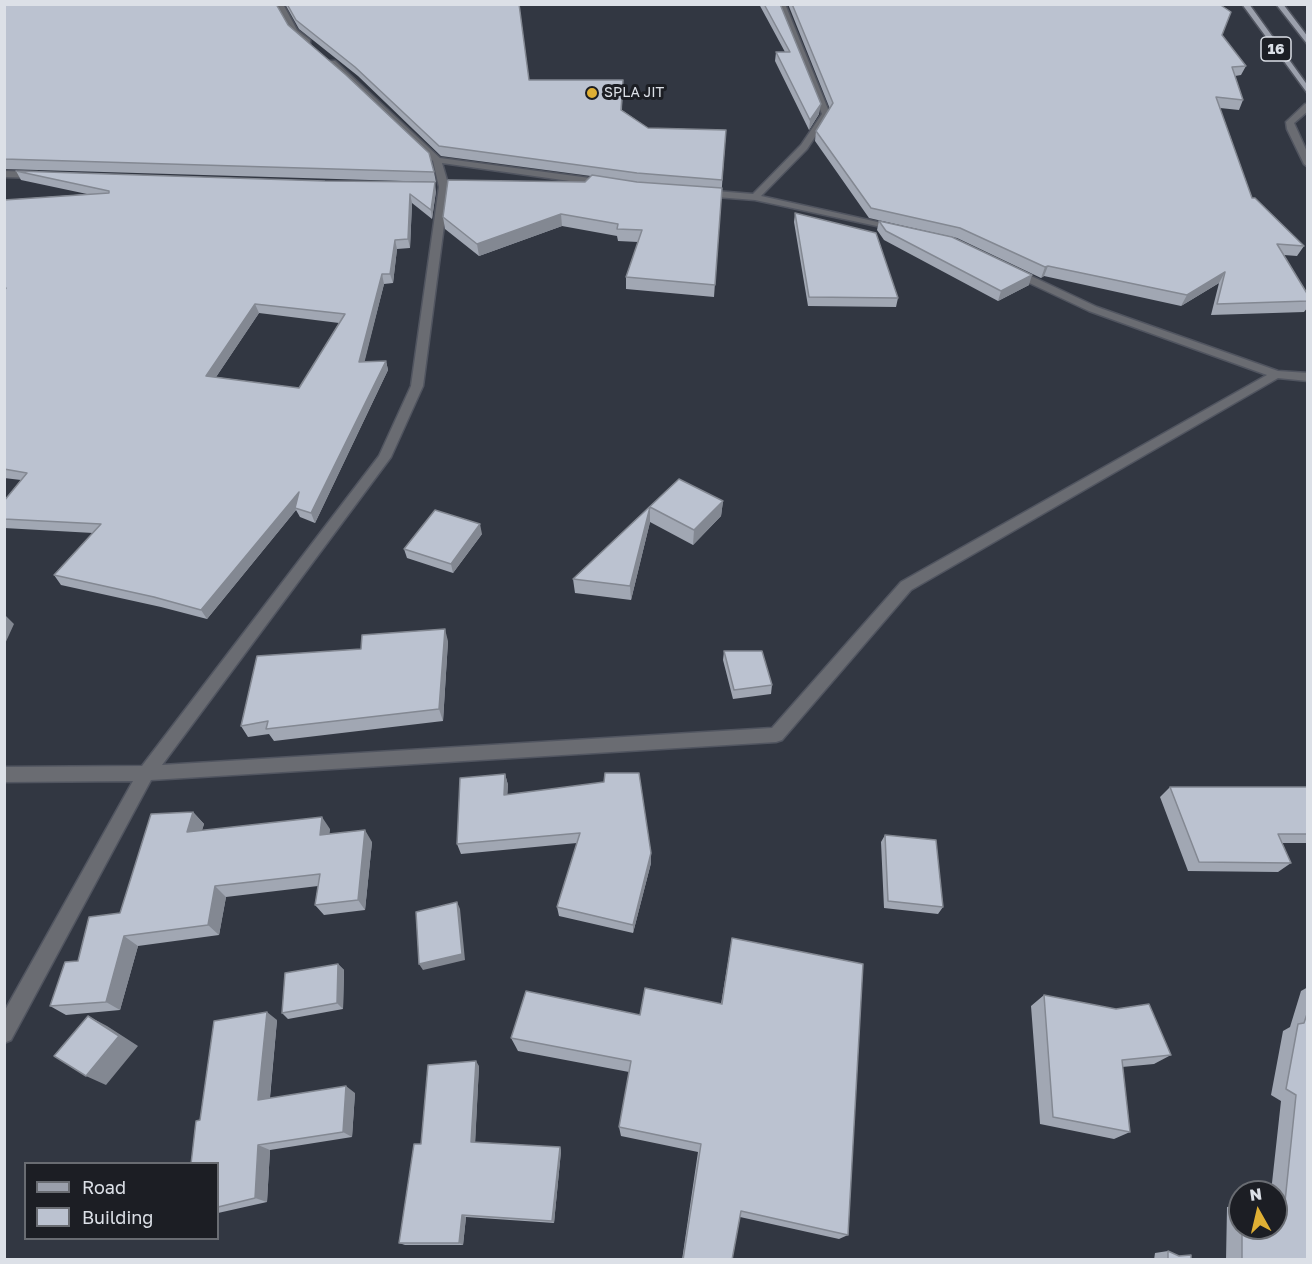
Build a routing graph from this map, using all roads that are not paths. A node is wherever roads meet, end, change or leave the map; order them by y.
1 (279, 4) edge
2 (782, 4) edge
3 (1245, 4) edge
4 (1279, 4) edge
5 (1308, 43) edge
6 (319, 52) edge
7 (328, 59) edge
8 (1308, 92) edge
9 (1308, 106) edge
10 (437, 160) junction
11 (1308, 164) edge
12 (4, 174) edge
13 (52, 175) edge
14 (558, 188) edge
15 (696, 192) edge
16 (756, 197) junction
17 (907, 231) edge
18 (1007, 268) edge
19 (1276, 374) junction
20 (1308, 377) edge
21 (146, 773) junction
22 (4, 775) edge
23 (4, 1033) edge

1 - 6 street
2 - 16 street
3 - 8 main road, 16
4 - 5 main road, 16
7 - 10 street
9 - 11 street
10 - 14 street
10 - 21 street
12 - 13 street
15 - 16 street
16 - 17 street
18 - 19 street
19 - 20 street
19 - 21 street
21 - 22 street
21 - 23 street

